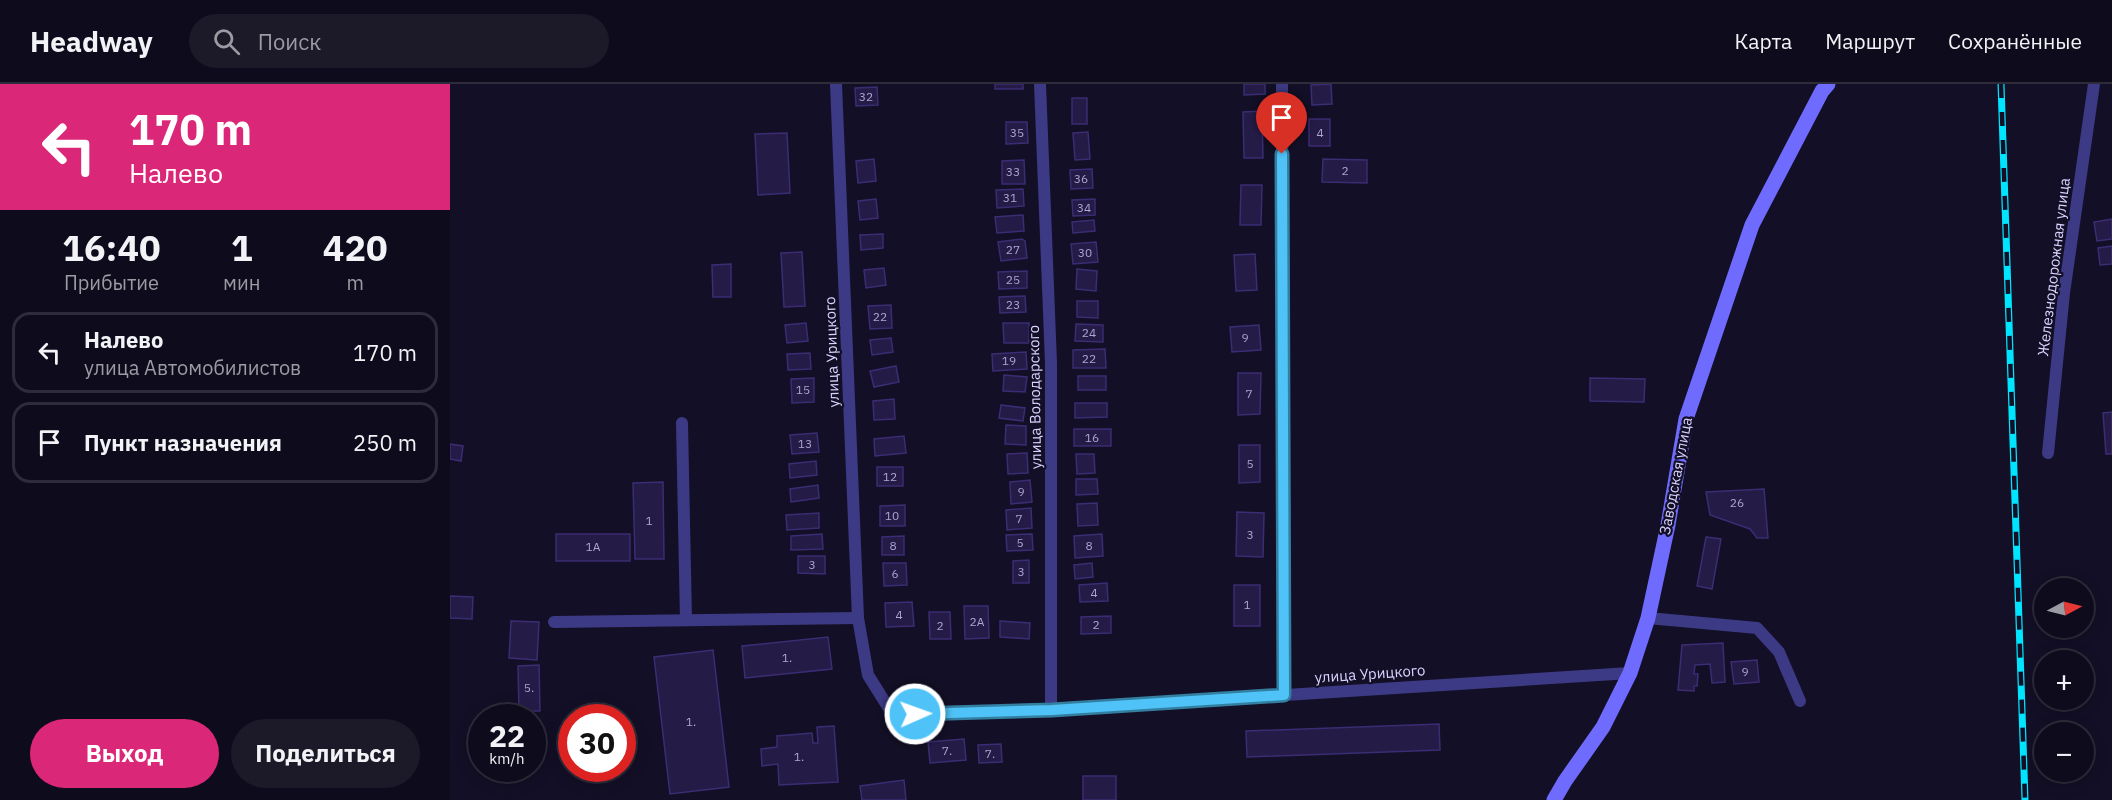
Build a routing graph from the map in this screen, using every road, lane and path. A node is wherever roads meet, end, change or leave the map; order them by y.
1 (836, 84) edge
2 (1041, 84) edge
3 (1282, 84) edge
4 (1828, 84) edge
5 (2094, 84) edge
6 (682, 423) dead end
7 (2048, 453) dead end
8 (858, 618) junction
9 (1648, 618) junction
10 (686, 620) junction
11 (554, 622) dead end
12 (1630, 673) junction
13 (1284, 695) junction
14 (1800, 701) dead end
15 (1052, 710) junction
16 (1554, 800) edge

1 - 8 street, улица Урицкого
2 - 15 street, улица Володарского
3 - 13 street
4 - 9 main road, Заводская улица
5 - 7 street, Железнодорожная улица
6 - 10 street
8 - 10 street
8 - 15 street, улица Урицкого
9 - 12 main road, Заводская улица
9 - 14 street
10 - 11 street
12 - 13 street, улица Урицкого
12 - 16 main road, Заводская улица
13 - 15 street, улица Урицкого

